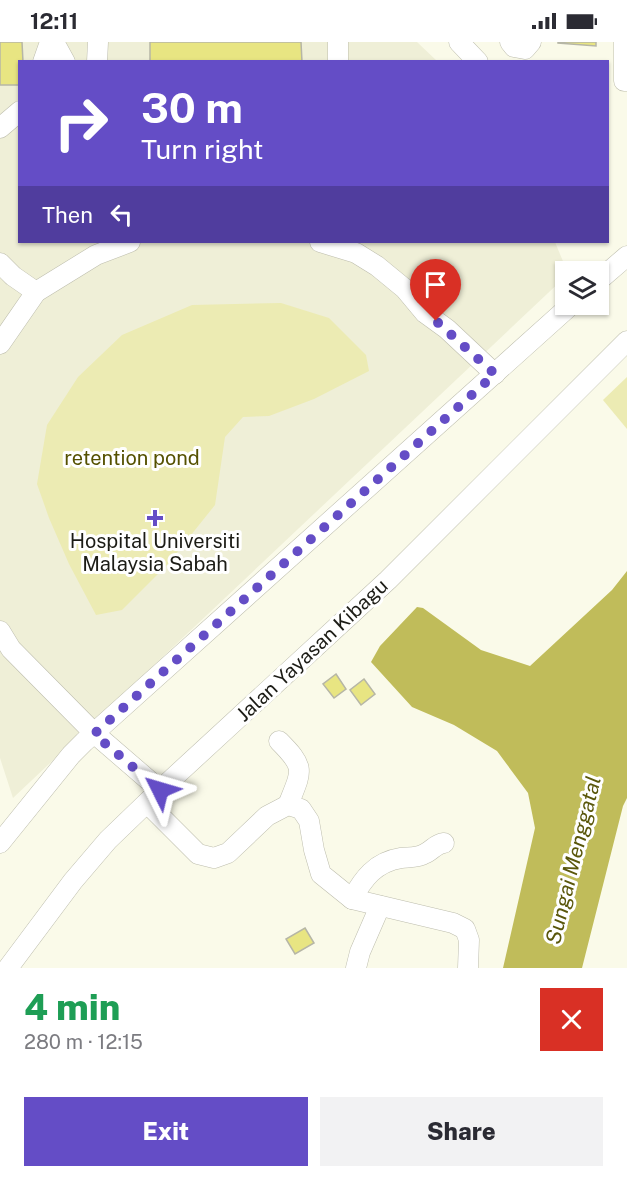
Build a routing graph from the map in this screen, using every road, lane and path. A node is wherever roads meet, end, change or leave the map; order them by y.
1 (52, 42) edge
2 (98, 42) edge
3 (338, 42) edge
4 (459, 42) edge
5 (510, 42) edge
6 (531, 42) edge
7 (624, 42) edge
8 (44, 60) edge
9 (64, 60) edge
10 (97, 60) edge
11 (338, 60) edge
12 (476, 60) edge
13 (619, 81) edge
14 (18, 113) edge
15 (0, 128) edge
16 (124, 243) edge
17 (328, 243) edge
18 (343, 245) edge
19 (97, 248) edge
20 (627, 256) edge
21 (0, 263) edge
22 (609, 272) edge
23 (36, 292) junction
24 (560, 315) edge
25 (627, 342) edge
26 (0, 344) edge
27 (495, 374) junction
28 (0, 631) edge
29 (94, 734) junction
30 (279, 741) dead end
31 (153, 796) junction
32 (288, 805) junction
33 (0, 843) edge
34 (444, 843) dead end
35 (352, 899) junction
36 (380, 906) junction
37 (8, 968) edge
38 (357, 968) edge
39 (468, 968) edge

1 - 8 street
1 - 9 street
2 - 10 street
3 - 11 street
4 - 12 street
5 - 6 street
7 - 13 street
14 - 15 street
16 - 19 street
17 - 18 street
18 - 27 street
19 - 23 street
20 - 22 street
21 - 23 street
23 - 26 street
24 - 27 street
25 - 31 street, Jalan Yayasan Kibagu
27 - 29 street
28 - 29 street
29 - 31 street
29 - 33 street
30 - 32 street
31 - 32 street
31 - 37 street, Jalan Yayasan Kibagu
32 - 35 street
34 - 35 street
35 - 36 street
36 - 38 street
36 - 39 street

